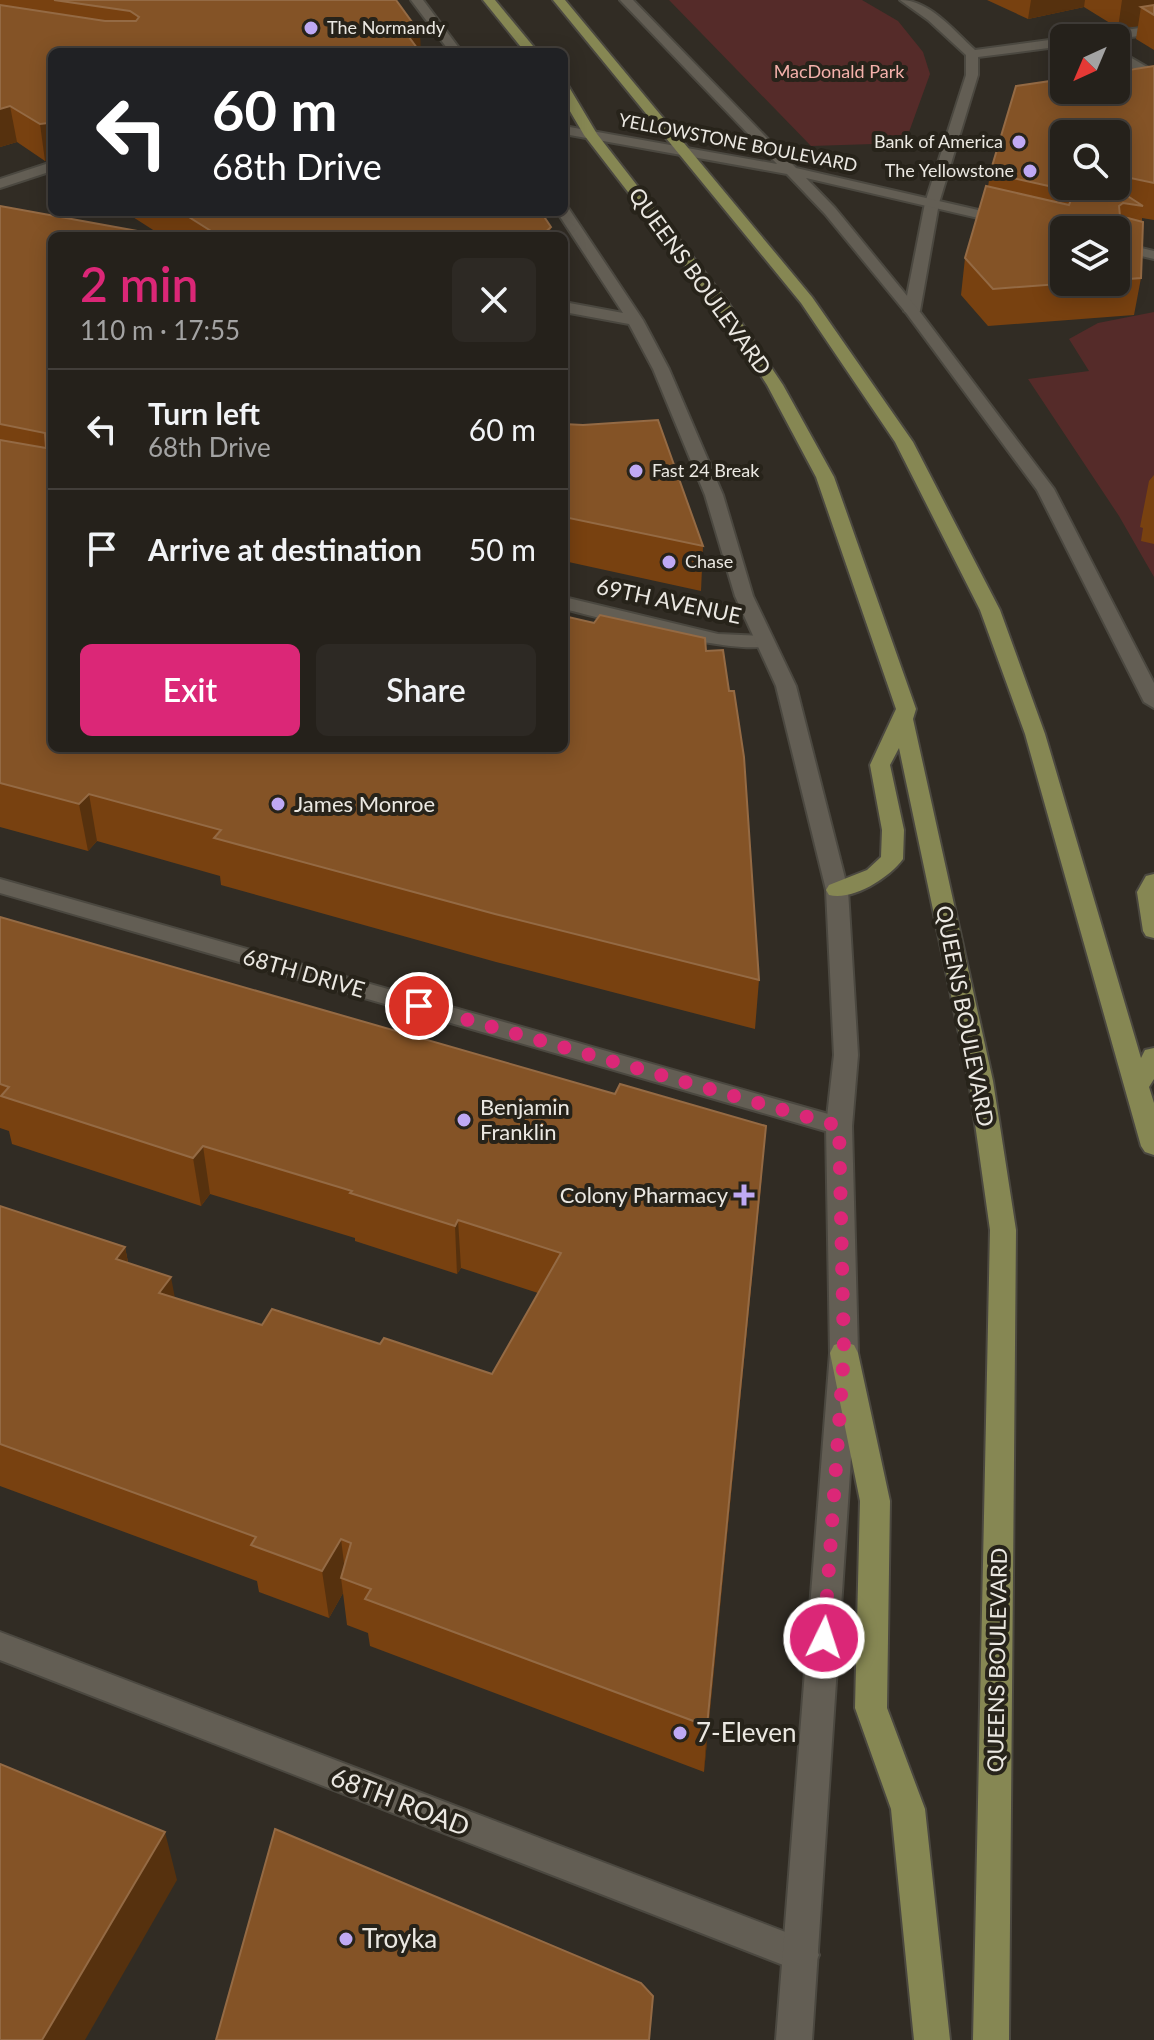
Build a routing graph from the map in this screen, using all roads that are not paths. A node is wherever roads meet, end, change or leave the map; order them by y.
1 (417, 0) edge
2 (489, 0) edge
3 (559, 0) edge
4 (626, 0) edge
5 (906, 0) edge
6 (1154, 30) edge
7 (1130, 33) edge
8 (1050, 44) edge
9 (453, 48) edge
10 (529, 48) edge
11 (972, 54) junction
12 (1130, 62) edge
13 (1154, 77) edge
14 (568, 97) edge
15 (568, 131) edge
16 (591, 135) junction
17 (682, 151) junction
18 (48, 167) edge
19 (792, 171) junction
20 (0, 184) edge
21 (932, 203) junction
22 (567, 216) edge
23 (1050, 231) edge
24 (1130, 249) edge
25 (1154, 255) edge
26 (568, 308) edge
27 (912, 311) junction
28 (635, 320) junction
29 (568, 604) edge
30 (764, 642) junction
31 (1154, 702) edge
32 (903, 719) junction
33 (1154, 881) edge
34 (0, 886) edge
35 (837, 890) junction
36 (1154, 931) edge
37 (1154, 1056) edge
38 (1137, 1087) junction
39 (839, 1126) junction
40 (1154, 1146) edge
41 (844, 1353) junction
42 (0, 1646) edge
43 (801, 1955) junction
44 (794, 2040) edge
45 (932, 2040) edge
46 (991, 2040) edge

1 - 9 street
2 - 10 main road
3 - 17 main road
4 - 19 street
5 - 11 street
6 - 7 street
8 - 11 street
11 - 21 street
12 - 13 street
14 - 16 main road, QUEENS BOULEVARD
15 - 16 street, YELLOWSTONE BOULEVARD
16 - 17 street, YELLOWSTONE BOULEVARD
16 - 32 main road, QUEENS BOULEVARD
17 - 19 street, YELLOWSTONE BOULEVARD
17 - 38 main road
18 - 20 street
19 - 21 street, YELLOWSTONE BOULEVARD
19 - 27 street
21 - 23 street, YELLOWSTONE BOULEVARD
21 - 27 street
22 - 28 street
24 - 25 street
26 - 28 street
27 - 31 street
28 - 30 street
29 - 30 street, 69TH AVENUE
30 - 35 street
32 - 35 main road
32 - 46 main road, QUEENS BOULEVARD
33 - 36 main road
34 - 39 street, 68TH DRIVE
35 - 39 street
37 - 38 main road
38 - 40 main road
39 - 41 street
41 - 43 street
41 - 45 main road
42 - 43 street, 68TH ROAD
43 - 44 street

